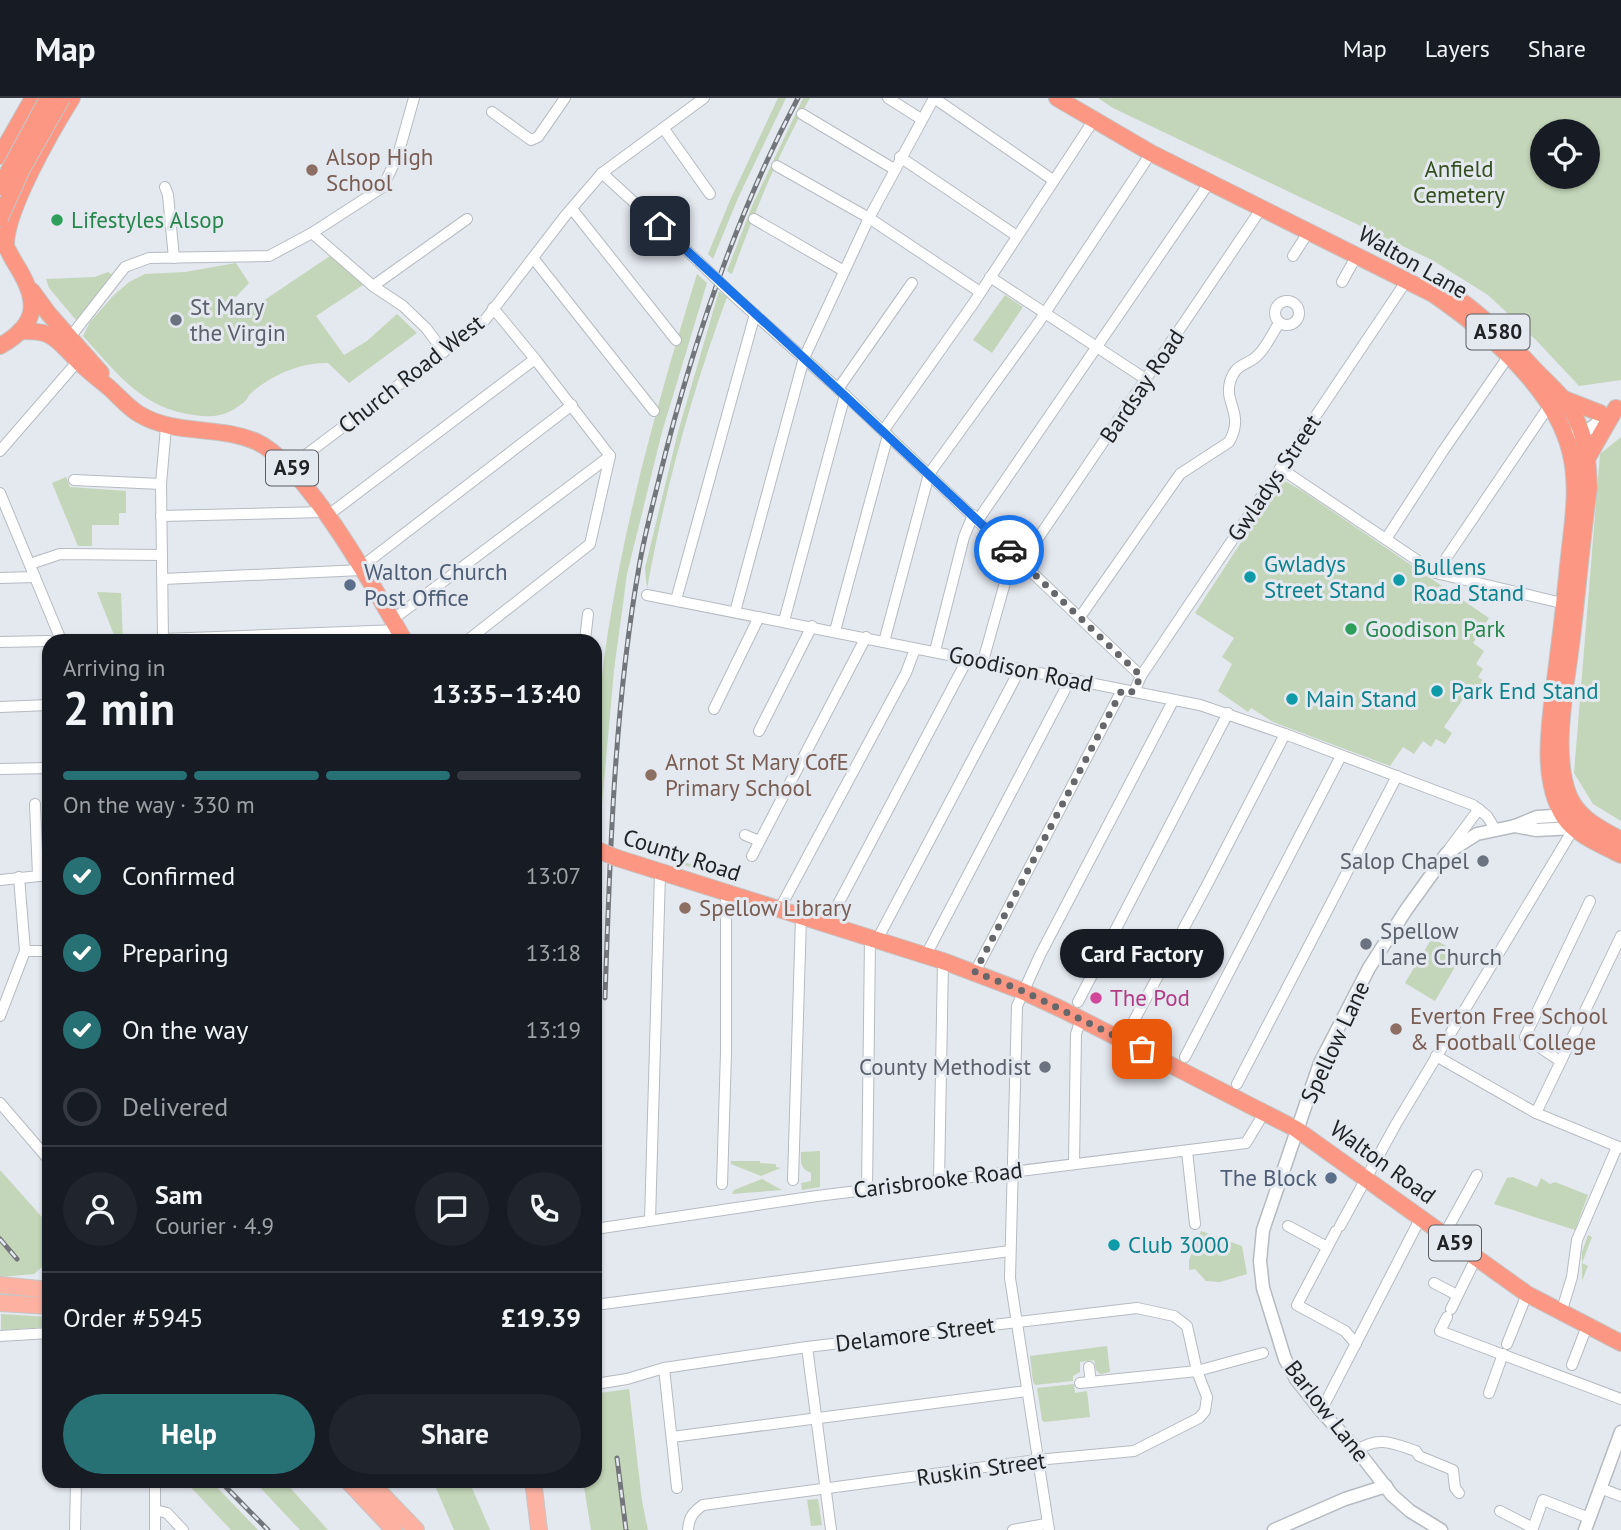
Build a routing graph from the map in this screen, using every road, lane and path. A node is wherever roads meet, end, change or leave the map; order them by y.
1 (33, 98) edge
2 (48, 98) edge
3 (62, 98) edge
4 (72, 98) edge
5 (414, 98) edge
6 (565, 98) edge
7 (704, 98) edge
8 (888, 98) edge
9 (934, 98) edge
10 (1057, 98) edge
11 (1074, 98) edge
12 (492, 112) dead end
13 (802, 114) dead end
14 (922, 119) junction
15 (1093, 121) junction
16 (664, 129) junction
17 (1151, 153) junction
18 (0, 156) edge
19 (900, 157) junction
20 (777, 166) dead end
21 (894, 169) junction
22 (602, 173) junction
23 (1053, 180) junction
24 (1209, 183) junction
25 (0, 185) edge
26 (165, 187) dead end
27 (710, 194) dead end
28 (18, 202) junction
29 (572, 209) junction
30 (1261, 209) junction
31 (0, 218) edge
32 (869, 218) junction
33 (467, 219) dead end
34 (754, 219) dead end
35 (1309, 231) junction
36 (312, 233) junction
37 (1017, 236) junction
38 (3, 243) edge
39 (1357, 255) junction
40 (1293, 256) dead end
41 (174, 258) junction
42 (533, 258) junction
43 (844, 271) junction
44 (990, 277) junction
45 (1407, 280) junction
46 (1342, 282) dead end
47 (912, 283) dead end
48 (29, 286) junction
49 (373, 286) junction
50 (980, 292) junction
51 (493, 308) junction
52 (1044, 312) junction
53 (755, 314) junction
54 (1279, 323) dead end
55 (20, 331) junction
56 (71, 336) junction
57 (676, 340) dead end
58 (0, 346) edge
59 (1099, 347) junction
60 (444, 352) junction
61 (1511, 352) junction
62 (1256, 358) junction
63 (536, 359) junction
64 (804, 359) junction
65 (78, 361) junction
66 (1264, 369) dead end
67 (1147, 380) junction
68 (109, 387) junction
69 (842, 392) junction
70 (1555, 402) junction
71 (572, 405) junction
72 (1613, 409) edge
73 (654, 411) dead end
74 (166, 427) junction
75 (1571, 428) junction
76 (885, 433) junction
77 (0, 449) edge
78 (610, 456) junction
79 (1588, 457) junction
80 (290, 466) junction
81 (1280, 468) junction
82 (929, 474) junction
83 (74, 480) dead end
84 (161, 484) junction
85 (0, 493) edge
86 (325, 514) junction
87 (161, 516) junction
88 (976, 518) junction
89 (1386, 539) junction
90 (1013, 554) junction
91 (162, 555) junction
92 (1022, 562) junction
93 (30, 564) junction
94 (362, 569) junction
95 (1436, 573) junction
96 (35, 577) junction
97 (0, 578) edge
98 (163, 579) junction
99 (647, 595) dead end
100 (677, 600) junction
101 (1570, 605) junction
102 (735, 612) junction
103 (588, 614) dead end
104 (759, 617) junction
105 (1080, 617) junction
106 (784, 621) junction
107 (812, 626) junction
108 (398, 630) edge
109 (835, 631) junction
110 (59, 634) edge
111 (163, 634) edge
112 (304, 634) edge
113 (476, 634) edge
114 (586, 634) edge
115 (866, 638) junction
116 (42, 641) edge
117 (0, 642) edge
118 (884, 642) junction
119 (915, 649) junction
120 (935, 651) junction
121 (968, 659) junction
122 (983, 661) junction
123 (1020, 669) junction
124 (1141, 676) junction
125 (1070, 680) junction
126 (1122, 690) junction
127 (1133, 692) junction
128 (1178, 702) junction
129 (42, 705) edge
130 (0, 707) edge
131 (713, 709) dead end
132 (1228, 713) junction
133 (759, 731) dead end
134 (1285, 734) junction
135 (1341, 756) junction
136 (42, 768) edge
137 (0, 769) edge
138 (1397, 776) junction
139 (1552, 785) junction
140 (35, 804) dead end
141 (1479, 809) junction
142 (1537, 817) junction
143 (1573, 819) junction
144 (1515, 826) junction
145 (1495, 830) junction
146 (746, 835) dead end
147 (1621, 840) edge
148 (759, 841) junction
149 (602, 852) edge
150 (1447, 853) junction
151 (1621, 855) edge
152 (751, 856) dead end
153 (42, 866) edge
154 (660, 873) junction
155 (42, 875) edge
156 (19, 877) junction
157 (0, 880) edge
158 (726, 894) junction
159 (1590, 901) dead end
160 (779, 910) junction
161 (801, 917) junction
162 (827, 925) junction
163 (1621, 936) edge
164 (873, 939) junction
165 (25, 951) junction
166 (42, 951) edge
167 (926, 956) junction
168 (943, 961) junction
169 (975, 972) junction
170 (1023, 991) junction
171 (1079, 1011) junction
172 (0, 1016) edge
173 (1129, 1028) dead end
174 (1436, 1056) junction
175 (1185, 1057) dead end
176 (1560, 1061) junction
177 (1237, 1084) dead end
178 (0, 1103) edge
179 (1264, 1113) junction
180 (1535, 1113) junction
181 (1296, 1129) junction
182 (1619, 1147) edge
183 (1187, 1151) junction
184 (42, 1152) edge
185 (1074, 1163) junction
186 (1013, 1171) junction
187 (1477, 1175) dead end
188 (1365, 1177) junction
189 (793, 1180) dead end
190 (939, 1181) junction
191 (722, 1184) dead end
192 (866, 1190) junction
193 (1332, 1211) dead end
194 (1421, 1217) junction
195 (650, 1220) junction
196 (1195, 1224) dead end
197 (1340, 1225) junction
198 (1288, 1226) dead end
199 (602, 1227) edge
200 (1444, 1235) junction
201 (1327, 1247) junction
202 (1010, 1251) junction
203 (1476, 1258) junction
204 (1434, 1283) dead end
205 (0, 1286) edge
206 (42, 1289) edge
207 (1527, 1294) junction
208 (1457, 1295) junction
209 (0, 1303) edge
210 (602, 1304) edge
211 (42, 1306) edge
212 (1561, 1313) junction
213 (1016, 1321) junction
214 (1587, 1326) junction
215 (42, 1333) edge
216 (0, 1336) edge
217 (1621, 1343) edge
218 (1356, 1344) junction
219 (807, 1347) junction
220 (1505, 1349) junction
221 (1263, 1353) dead end
222 (1572, 1365) dead end
223 (1089, 1367) dead end
224 (664, 1368) junction
225 (1197, 1370) junction
226 (602, 1383) edge
227 (1027, 1391) junction
228 (1489, 1393) dead end
229 (1621, 1399) edge
230 (1321, 1411) junction
231 (816, 1418) junction
232 (1621, 1432) edge
233 (672, 1437) junction
234 (1357, 1450) junction
235 (1037, 1460) junction
236 (1386, 1486) junction
237 (76, 1488) edge
238 (155, 1488) edge
239 (355, 1488) edge
240 (376, 1488) edge
241 (534, 1488) edge
242 (677, 1488) dead end
243 (1600, 1488) junction
244 (826, 1489) junction
245 (1459, 1493) dead end
246 (1621, 1496) edge
247 (155, 1510) junction
248 (1500, 1511) dead end
249 (1587, 1524) edge
250 (1047, 1527) edge
251 (75, 1530) edge
252 (155, 1530) edge
253 (183, 1530) edge
254 (394, 1530) edge
255 (416, 1530) edge
256 (539, 1530) edge
257 (688, 1530) edge
258 (831, 1530) edge
259 (1013, 1530) edge
260 (1274, 1530) edge
261 (1441, 1530) edge

1 - 18 highway
2 - 25 highway, bridge
3 - 31 highway, bridge
4 - 28 highway
5 - 36 street
6 - 12 street
7 - 16 street, Church Road West
8 - 14 street
9 - 14 street
9 - 23 street
10 - 15 highway, Walton Lane / A580
11 - 61 highway, Walton Lane / A580
13 - 21 street
14 - 19 street
15 - 17 highway, Walton Lane / A580
15 - 23 street
16 - 22 street, Church Road West
16 - 27 street
17 - 24 highway, Walton Lane / A580
17 - 52 street
19 - 21 street
19 - 37 street
20 - 32 street
21 - 32 street
22 - 29 street, Church Road West
22 - 53 street, bridge
23 - 37 street
24 - 30 highway, Walton Lane / A580
24 - 59 street
25 - 28 highway
26 - 41 street
28 - 38 highway
29 - 42 street, Church Road West
29 - 57 street
30 - 35 highway, Walton Lane / A580
30 - 67 street, Bardsay Road
32 - 43 street
32 - 50 street
33 - 49 street
34 - 43 street
35 - 39 highway, Walton Lane / A580
35 - 40 street
36 - 41 street
36 - 49 street
37 - 44 street
38 - 48 highway, A59
39 - 45 highway, Walton Lane / A580
39 - 46 street
41 - 56 street
42 - 51 street, Church Road West
42 - 73 street
43 - 64 street
44 - 50 street
44 - 52 street
45 - 61 highway, Walton Lane / A580
45 - 81 street, Gwladys Street
47 - 69 street
48 - 55 highway, A59
48 - 56 highway, A59
49 - 60 street
50 - 76 street
51 - 60 street, Church Road West
51 - 63 street
52 - 59 street
52 - 82 street
53 - 64 street
53 - 100 street
54 - 62 street
55 - 58 highway
55 - 65 highway, A59
56 - 68 highway, A59
59 - 67 street
59 - 88 street
60 - 80 street, Church Road West
61 - 70 highway, Walton Lane / A580
61 - 89 street
62 - 66 street
62 - 105 street
63 - 71 street
63 - 86 street
64 - 69 street
64 - 102 street
65 - 68 highway, A59
65 - 77 street
67 - 92 street, Bardsay Road
68 - 74 highway, A59
69 - 76 street
69 - 106 street
70 - 72 highway
70 - 75 highway, Walton Lane / A580
70 - 95 street
71 - 78 street
71 - 94 street
72 - 75 street
72 - 79 highway
74 - 80 highway, A59
74 - 84 street
75 - 79 highway, Walton Lane / A580
75 - 101 highway, Walton Lane / A580
76 - 82 street
76 - 109 street
78 - 108 street
78 - 113 street
79 - 101 highway, Walton Lane / A580
80 - 86 highway, A59
81 - 89 street
81 - 124 street, Gwladys Street
82 - 88 street
82 - 118 street
83 - 84 street
84 - 87 street
85 - 93 street
86 - 87 street
86 - 94 highway, A59
87 - 91 street
88 - 90 street
88 - 120 street
89 - 95 street
90 - 92 street
90 - 122 street
91 - 93 street
91 - 98 street
92 - 105 street
93 - 96 street
94 - 98 street
94 - 108 highway, A59
95 - 101 street
96 - 97 street
96 - 110 street
98 - 111 street
99 - 100 street, Goodison Road
100 - 102 street, Goodison Road
101 - 139 highway, Walton Lane / A580
101 - 143 highway, Walton Lane / A580
102 - 104 street, Goodison Road
103 - 114 street
104 - 106 street, Goodison Road
104 - 131 street
105 - 124 street
106 - 107 street, Goodison Road
107 - 109 street, Goodison Road
107 - 133 street
108 - 112 street
109 - 115 street, Goodison Road
115 - 118 street, Goodison Road
115 - 148 street
116 - 117 street
118 - 119 street, Goodison Road
119 - 120 street, Goodison Road
119 - 160 street
120 - 121 street, Goodison Road
121 - 122 street, Goodison Road
121 - 162 street
122 - 123 street, Goodison Road
123 - 125 street, Goodison Road
123 - 164 street
124 - 127 street, Gwladys Street
125 - 126 street, Goodison Road
125 - 167 street
126 - 127 street, Goodison Road
126 - 169 street
127 - 128 street, Goodison Road
128 - 132 street, Goodison Road
128 - 170 street
129 - 130 street
132 - 134 street, Goodison Road
132 - 171 street
134 - 135 street, Goodison Road
134 - 173 street
135 - 138 street, Goodison Road
135 - 175 street
136 - 137 street
138 - 141 street, Goodison Road
138 - 177 street
139 - 142 street
139 - 143 highway, Walton Lane / A580
140 - 153 street
141 - 145 street
141 - 150 street, Spellow Lane
142 - 143 street, Spellow Lane
142 - 144 street, Spellow Lane
143 - 144 street, Spellow Lane
143 - 147 highway
143 - 151 highway
143 - 174 street
144 - 145 street, Spellow Lane
145 - 150 street, Spellow Lane
146 - 148 street
148 - 152 street
149 - 154 highway, County Road / A59, bridge
150 - 181 street, Spellow Lane
154 - 158 highway, County Road / A59
154 - 195 street
155 - 156 street
156 - 157 street
156 - 165 street
158 - 160 highway, County Road / A59
158 - 191 street
159 - 176 street
160 - 161 highway, County Road / A59
161 - 162 highway, County Road / A59
161 - 189 street
162 - 164 highway, County Road / A59
163 - 176 street
164 - 167 highway, County Road / A59
164 - 192 street
165 - 166 street
165 - 172 street
167 - 168 highway, County Road / A59
168 - 169 highway, County Road / A59
168 - 190 street
169 - 170 highway, County Road / A59
170 - 171 highway, County Road / A59
170 - 186 street
171 - 179 highway, County Road / A59
171 - 185 street
174 - 180 street
174 - 188 street
176 - 180 street
178 - 184 street
179 - 181 highway, County Road / A59
179 - 183 street, Carisbrooke Road
180 - 182 street
181 - 188 highway, Walton Road / A59
181 - 230 street, Barlow Lane
182 - 212 street
183 - 185 street, Carisbrooke Road
183 - 196 street
185 - 186 street, Carisbrooke Road
186 - 190 street, Carisbrooke Road
186 - 202 street
187 - 200 street
188 - 194 highway, Walton Road / A59
188 - 197 street
190 - 192 street, Carisbrooke Road
192 - 195 street, Carisbrooke Road
193 - 197 street
194 - 200 highway, Walton Road / A59
194 - 218 street
195 - 199 street, Carisbrooke Road
197 - 201 street
198 - 201 street
200 - 203 highway, Walton Road / A59
201 - 218 street
202 - 210 street
202 - 213 street
203 - 207 highway, Walton Road / A59
203 - 208 street
204 - 208 street
205 - 206 main road
207 - 212 highway, Walton Road / A59
207 - 220 street
208 - 220 street
209 - 211 main road
212 - 214 highway, Walton Road / A59
213 - 219 street, Delamore Street
213 - 225 street, Delamore Street
213 - 227 street
214 - 217 highway, Walton Road / A59
214 - 222 street
215 - 216 street
218 - 230 street
219 - 224 street, Delamore Street
219 - 231 street
220 - 228 street
220 - 229 street
221 - 225 street
223 - 225 street
224 - 226 street, Delamore Street
224 - 233 street
225 - 235 street, Ruskin Street
227 - 231 street
227 - 235 street
230 - 234 street, Barlow Lane
231 - 233 street
231 - 244 street
232 - 243 street
233 - 242 street
234 - 236 street, Barlow Lane
234 - 245 street
235 - 244 street, Ruskin Street
235 - 250 street
236 - 260 street
236 - 261 street, Barlow Lane
237 - 251 street
238 - 247 street
239 - 254 main road
240 - 255 main road
241 - 256 main road
243 - 246 street
243 - 249 street
244 - 257 street, Ruskin Street
244 - 258 street
247 - 252 street
247 - 253 street
248 - 249 street
250 - 259 street

